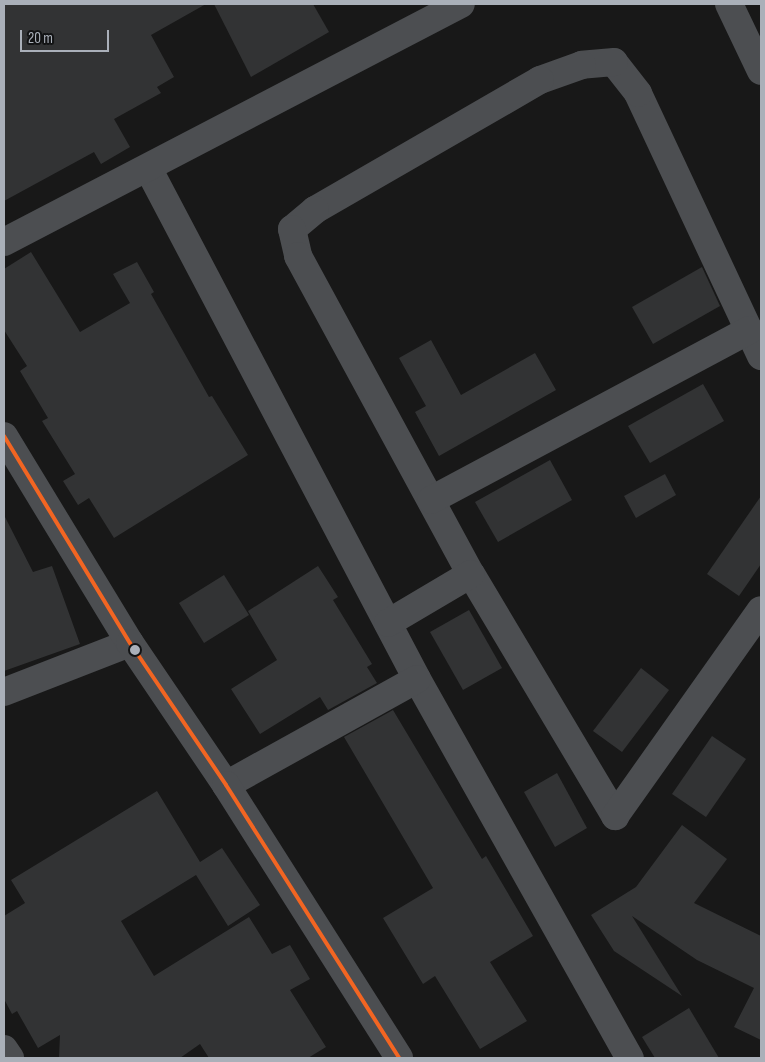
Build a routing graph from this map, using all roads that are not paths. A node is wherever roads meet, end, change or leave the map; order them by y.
1 (461, 4) edge
2 (729, 4) edge
3 (761, 71) edge
4 (148, 168) junction
5 (4, 242) edge
6 (749, 330) junction
7 (761, 356) edge
8 (4, 436) edge
9 (431, 500) junction
10 (471, 574) junction
11 (761, 610) edge
12 (388, 623) junction
13 (130, 642) junction
14 (417, 679) junction
15 (4, 692) edge
16 (226, 784) junction
17 (4, 1049) edge
18 (10, 1058) edge
19 (399, 1058) edge
20 (630, 1058) edge

1 - 4 street
2 - 3 street
4 - 5 street
4 - 12 street
6 - 7 street
6 - 9 street
6 - 9 street
8 - 13 street
9 - 10 street
10 - 11 street
10 - 12 street
12 - 14 street
13 - 15 street
13 - 16 street
14 - 16 street
14 - 20 street
16 - 19 street
17 - 18 street

